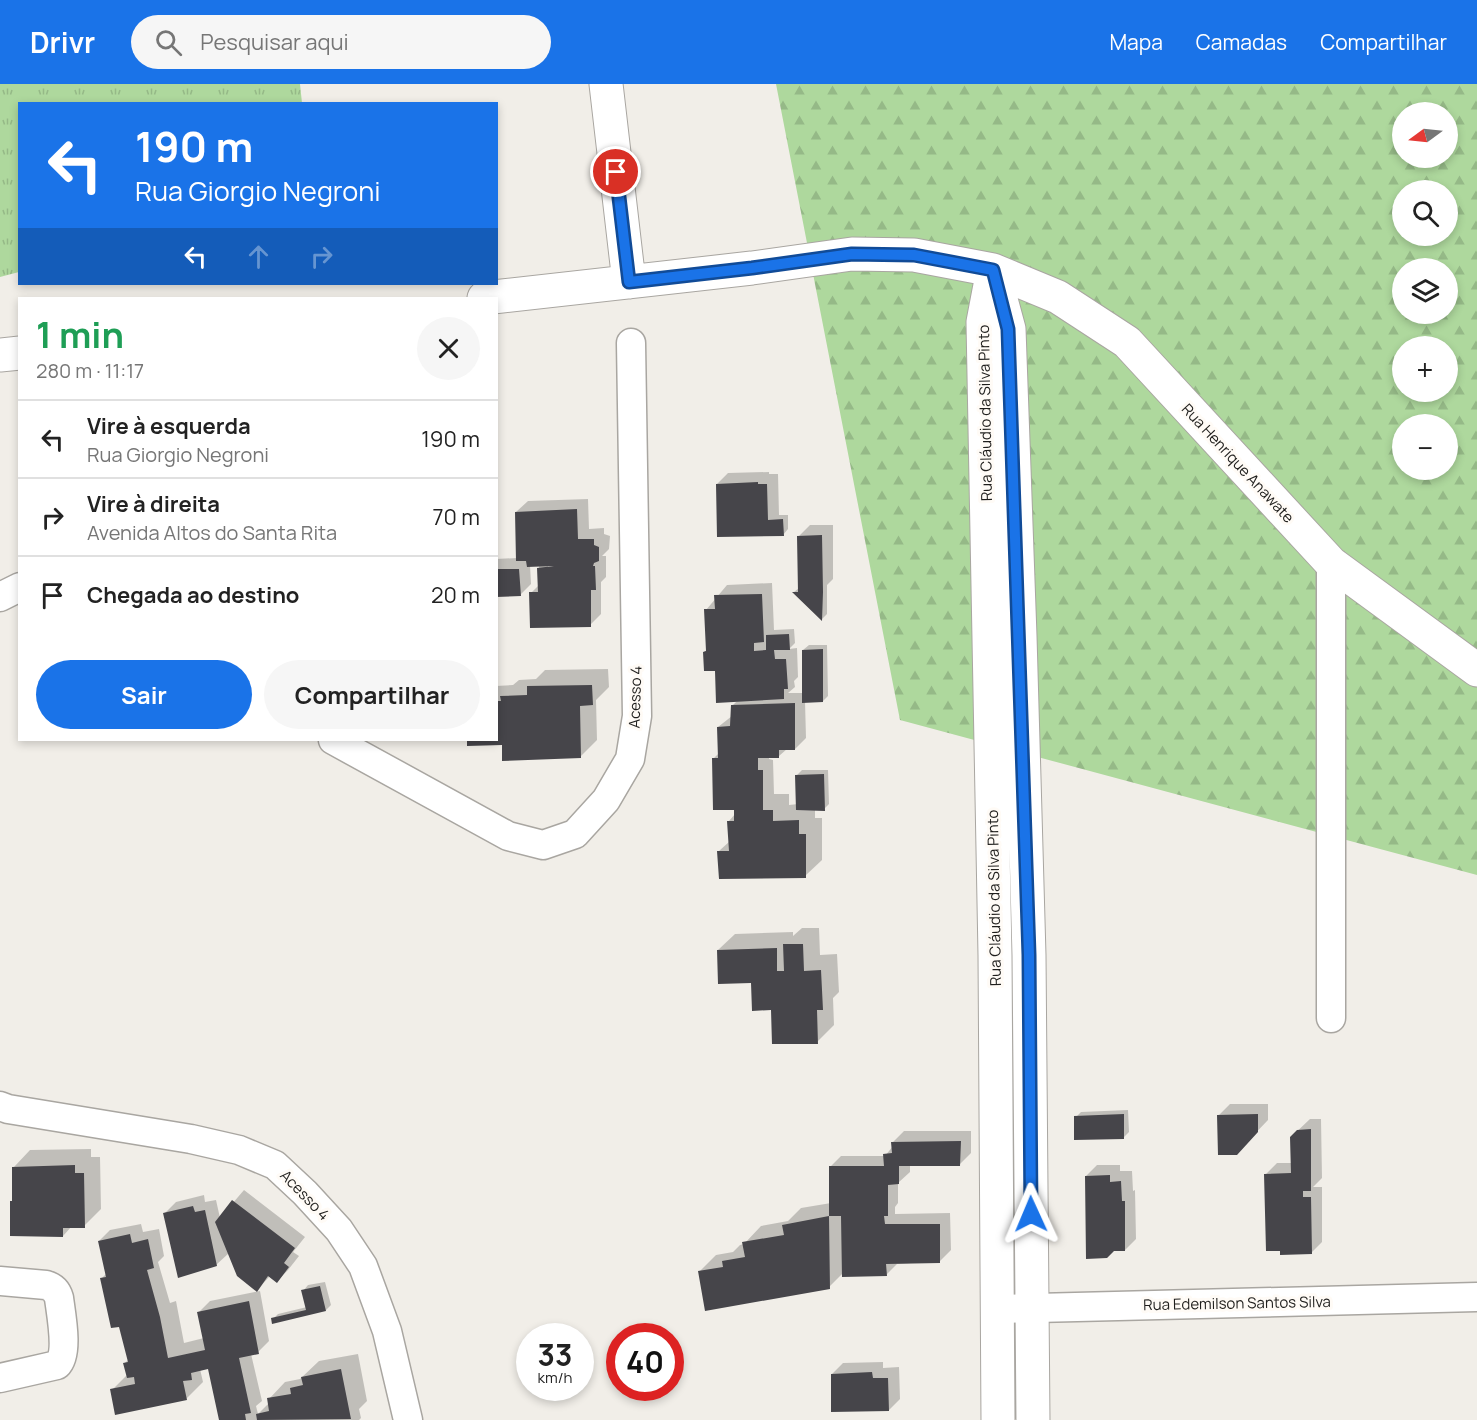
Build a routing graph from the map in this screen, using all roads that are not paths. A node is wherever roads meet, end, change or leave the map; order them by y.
1 (606, 84) edge
2 (993, 270) junction
3 (629, 282) junction
4 (492, 297) edge
5 (631, 344) dead end
6 (18, 352) edge
7 (0, 355) edge
8 (1331, 563) junction
9 (18, 588) edge
10 (0, 597) edge
11 (1004, 636) junction
12 (1477, 670) edge
13 (335, 741) edge
14 (995, 955) junction
15 (1029, 955) junction
16 (1332, 1017) dead end
17 (0, 1106) edge
18 (0, 1281) edge
19 (1477, 1297) edge
20 (1032, 1308) junction
21 (997, 1309) junction
22 (0, 1378) edge
23 (408, 1420) edge
24 (998, 1420) edge
25 (1033, 1420) edge

1 - 3 street
2 - 3 street, Rua Henrique Anawate
2 - 8 street, Rua Henrique Anawate
2 - 11 street, Rua Cláudio da Silva Pinto
3 - 4 street, Rua Henrique Anawate
5 - 13 street, Acesso 4
6 - 7 street
8 - 12 street, Rua Henrique Anawate
8 - 16 street
9 - 10 street
11 - 14 street, Rua Cláudio da Silva Pinto
11 - 15 street, Rua Cláudio da Silva Pinto
14 - 15 street
14 - 21 street, Rua Cláudio da Silva Pinto
15 - 20 street, Rua Cláudio da Silva Pinto
17 - 23 street, Acesso 4
18 - 22 street
19 - 20 street, Rua Edemilson Santos Silva
20 - 21 street, Rua Edemilson Santos Silva
20 - 25 street, Rua Cláudio da Silva Pinto
21 - 24 street, Rua Cláudio da Silva Pinto

